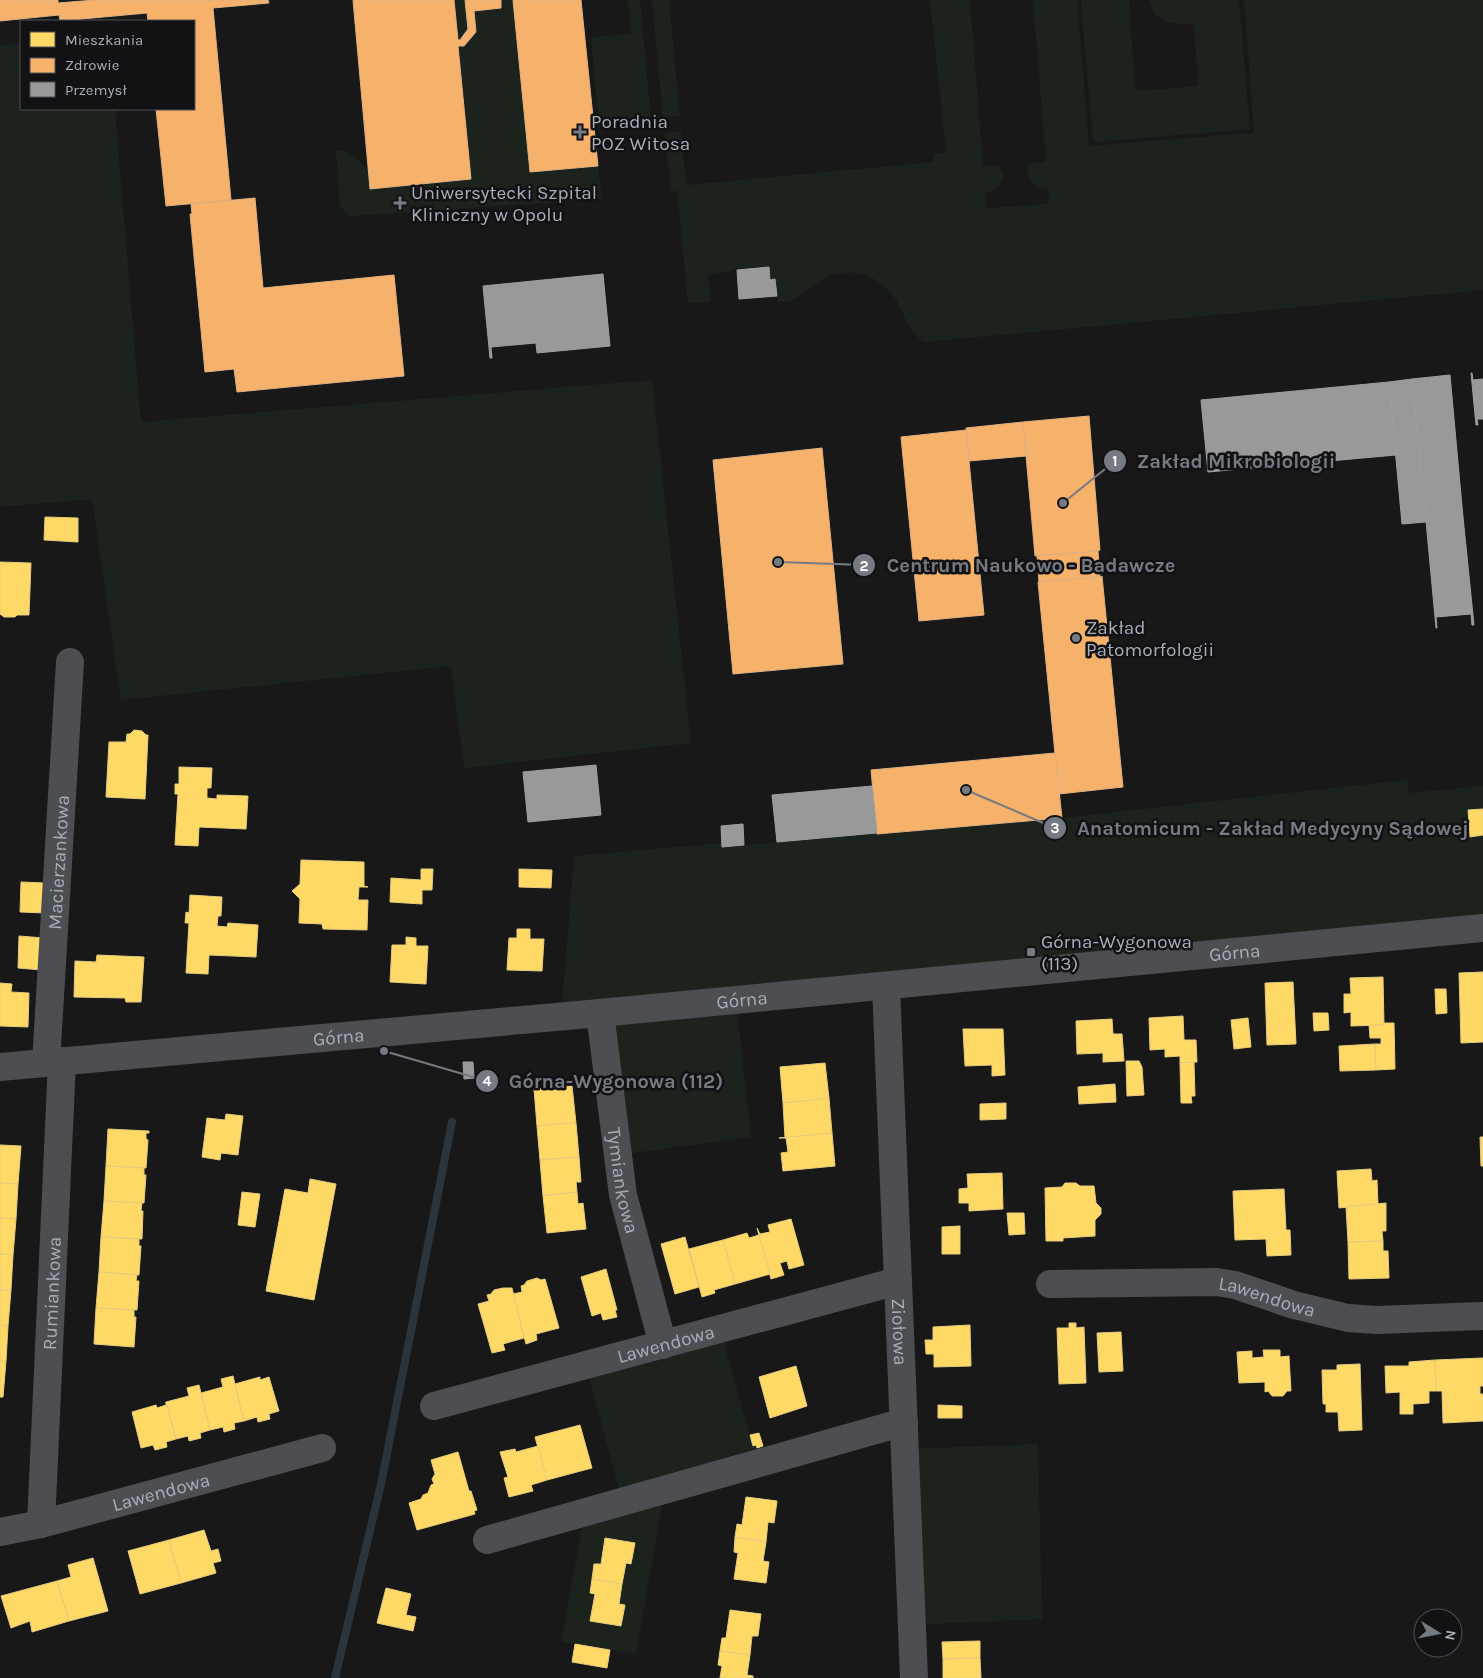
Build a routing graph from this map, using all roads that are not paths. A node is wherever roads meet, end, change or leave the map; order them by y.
1 (70, 662) dead end
2 (1483, 928) edge
3 (886, 986) junction
4 (600, 1013) junction
5 (54, 1062) junction
6 (0, 1067) edge
7 (898, 1281) junction
8 (1050, 1284) dead end
9 (1483, 1316) edge
10 (663, 1344) junction
11 (434, 1406) dead end
12 (904, 1422) junction
13 (322, 1448) dead end
14 (41, 1524) junction
15 (0, 1532) edge
16 (487, 1540) dead end
17 (914, 1678) edge

1 - 5 street, Macierzankowa
2 - 3 street, Górna
3 - 4 street, Górna
3 - 7 street, Ziołowa
4 - 5 street, Górna
4 - 10 street, Tymiankowa
5 - 6 street, Górna
5 - 14 street, Rumiankowa
7 - 10 street, Lawendowa
7 - 12 street, Ziołowa
8 - 9 street, Lawendowa
10 - 11 street, Lawendowa
12 - 16 street
12 - 17 street, Ziołowa
13 - 14 street, Lawendowa
14 - 15 street, Lawendowa

